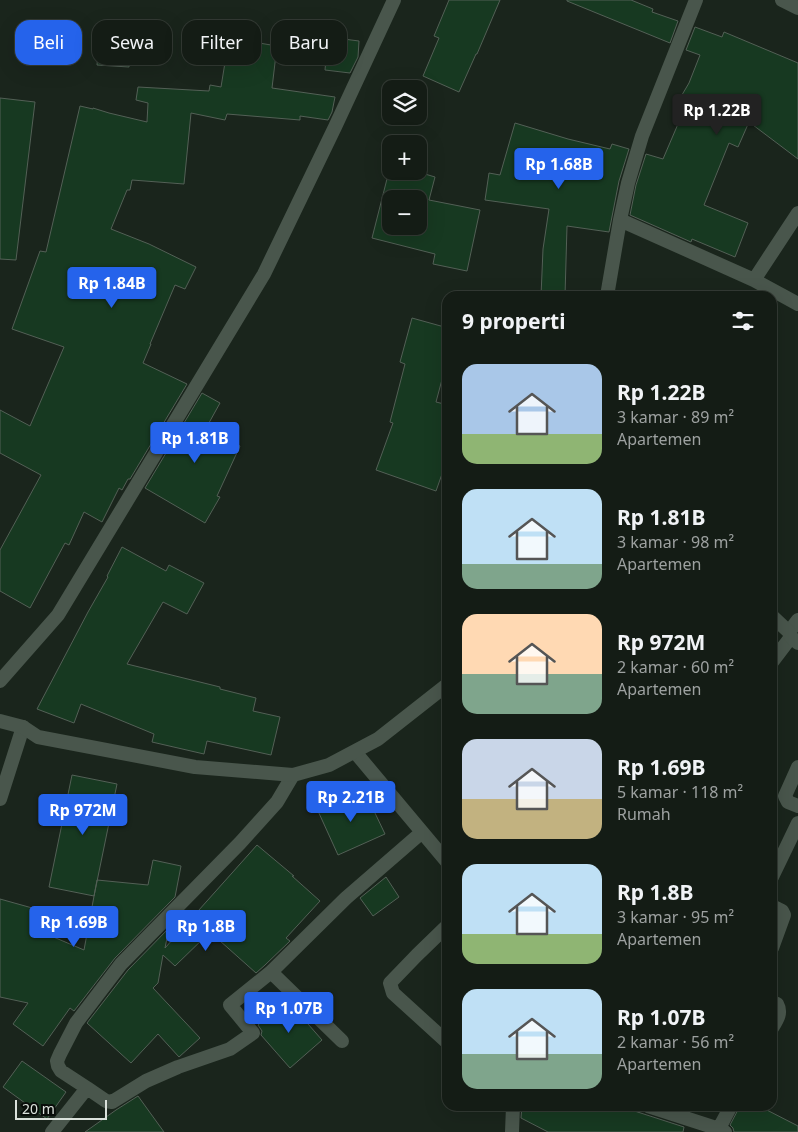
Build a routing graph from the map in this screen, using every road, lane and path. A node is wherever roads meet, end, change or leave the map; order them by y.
1 (394, 0) edge
2 (696, 0) edge
3 (782, 0) edge
4 (798, 8) edge
5 (798, 214) edge
6 (620, 220) junction
7 (754, 280) junction
8 (608, 291) edge
9 (774, 291) edge
10 (777, 293) edge
11 (798, 304) edge
12 (798, 620) edge
13 (777, 621) edge
14 (793, 637) edge
15 (777, 656) edge
16 (0, 681) edge
17 (442, 689) edge
18 (0, 721) edge
19 (24, 728) junction
20 (354, 752) junction
21 (798, 767) edge
22 (293, 775) junction
23 (0, 800) edge
24 (798, 806) edge
25 (798, 822) edge
26 (421, 833) junction
27 (442, 856) edge
28 (777, 866) edge
29 (777, 908) edge
30 (442, 931) edge
31 (777, 934) edge
32 (272, 972) junction
33 (777, 1004) edge
34 (777, 1020) edge
35 (442, 1038) edge
36 (342, 1041) dead end
37 (87, 1088) junction
38 (513, 1111) edge
39 (662, 1111) edge
40 (729, 1111) edge
41 (720, 1131) edge
42 (52, 1132) edge
43 (512, 1132) edge

1 - 16 street
2 - 6 street
3 - 4 street
5 - 7 street
6 - 7 street
6 - 8 street
7 - 9 street
10 - 11 street
12 - 14 street
13 - 14 street
14 - 15 street
17 - 20 street
18 - 19 street
19 - 22 street
19 - 23 street
20 - 22 street
20 - 26 street
21 - 24 street
22 - 37 street
25 - 28 street
26 - 27 street
26 - 32 street
29 - 31 street
30 - 35 street
32 - 36 street
32 - 37 street
33 - 34 street
37 - 42 street
38 - 43 street
39 - 41 street
40 - 41 street

